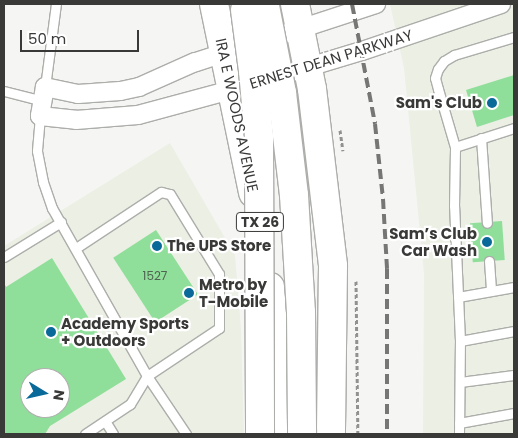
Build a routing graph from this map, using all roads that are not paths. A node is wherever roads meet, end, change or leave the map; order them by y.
1 (56, 4) edge
2 (214, 4) edge
3 (376, 4) edge
4 (501, 4) edge
5 (298, 15) edge
6 (514, 37) edge
7 (224, 53) junction
8 (309, 67) junction
9 (232, 90) junction
10 (4, 91) edge
11 (43, 101) junction
12 (514, 128) edge
13 (481, 138) junction
14 (455, 147) junction
15 (61, 222) junction
16 (487, 223) dead end
17 (76, 248) junction
18 (4, 257) edge
19 (489, 261) dead end
20 (514, 287) edge
21 (491, 291) junction
22 (458, 297) junction
23 (514, 331) edge
24 (460, 341) junction
25 (514, 375) edge
26 (147, 376) junction
27 (460, 382) junction
28 (514, 413) edge
29 (105, 421) junction
30 (459, 423) junction
31 (85, 434) edge
32 (113, 434) edge
33 (186, 434) edge
34 (260, 434) edge
35 (275, 434) edge
36 (302, 434) edge
37 (331, 434) edge
38 (459, 434) edge

1 - 11 lane
2 - 7 main road, IRA E WOODS AVENUE
3 - 5 street
4 - 8 street, ERNEST DEAN PARKWAY
5 - 7 street
5 - 8 main road
6 - 14 lane
7 - 9 main road, IRA E WOODS AVENUE
7 - 11 street
8 - 9 street, ERNEST DEAN PARKWAY
8 - 37 main road
9 - 11 street, ERNEST DEAN PARKWAY
9 - 35 main road, IRA E WOODS AVENUE
10 - 11 lane
11 - 15 lane
12 - 13 lane
13 - 14 lane
13 - 16 lane
14 - 22 lane
15 - 17 lane
15 - 18 lane
17 - 26 lane
17 - 26 lane
19 - 21 lane
20 - 21 lane
21 - 22 lane
22 - 24 lane
23 - 24 lane
24 - 27 lane
25 - 27 lane
26 - 29 lane
26 - 33 lane
27 - 30 lane
28 - 30 lane
29 - 31 lane
29 - 32 lane
30 - 38 lane
34 - 36 main road, TX 26, bridge

